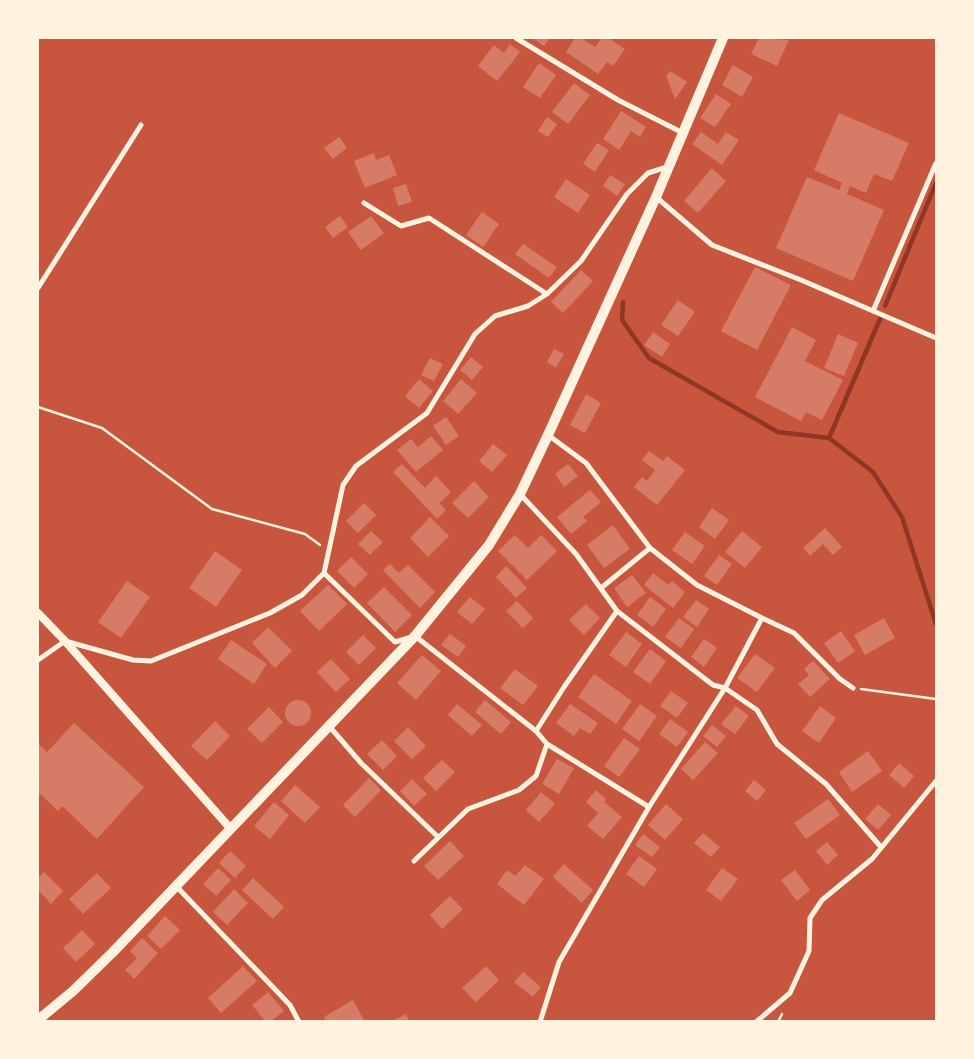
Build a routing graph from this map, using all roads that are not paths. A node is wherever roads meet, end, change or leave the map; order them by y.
1 (516, 38) edge
2 (723, 38) edge
3 (141, 126) dead end
4 (683, 133) junction
5 (936, 163) edge
6 (669, 166) junction
7 (656, 197) junction
8 (364, 203) dead end
9 (38, 288) edge
10 (547, 294) junction
11 (873, 311) junction
12 (936, 338) edge
13 (548, 435) junction
14 (520, 494) junction
15 (650, 548) junction
16 (324, 573) junction
17 (601, 588) junction
18 (617, 611) junction
19 (38, 613) edge
20 (762, 618) junction
21 (415, 636) junction
22 (66, 641) junction
23 (38, 660) edge
24 (725, 688) junction
25 (853, 688) road end
26 (328, 726) junction
27 (536, 731) junction
28 (547, 744) junction
29 (936, 781) edge
30 (649, 808) junction
31 (230, 828) junction
32 (438, 836) junction
33 (881, 848) junction
34 (414, 861) dead end
35 (176, 886) junction
36 (38, 1020) edge
37 (299, 1022) edge
38 (540, 1022) edge
39 (756, 1022) edge

1 - 4 street
2 - 4 main road
3 - 9 street
4 - 6 main road
5 - 11 street
6 - 7 main road
6 - 10 street
7 - 11 street
7 - 13 main road
8 - 10 street
10 - 16 street
11 - 12 street
13 - 14 main road
13 - 15 street
14 - 17 street
14 - 21 main road
15 - 17 street
15 - 20 street
16 - 21 street
16 - 22 street
17 - 18 street
18 - 24 street
18 - 27 street
19 - 22 street
20 - 24 street
20 - 25 street
21 - 26 main road
21 - 27 street
22 - 23 street
22 - 31 street
24 - 30 street
24 - 33 street
26 - 31 main road
26 - 32 street
27 - 28 street
28 - 30 street
28 - 32 street
29 - 33 street
30 - 38 street
31 - 35 main road
32 - 34 street
33 - 39 street
35 - 36 main road
35 - 37 street

